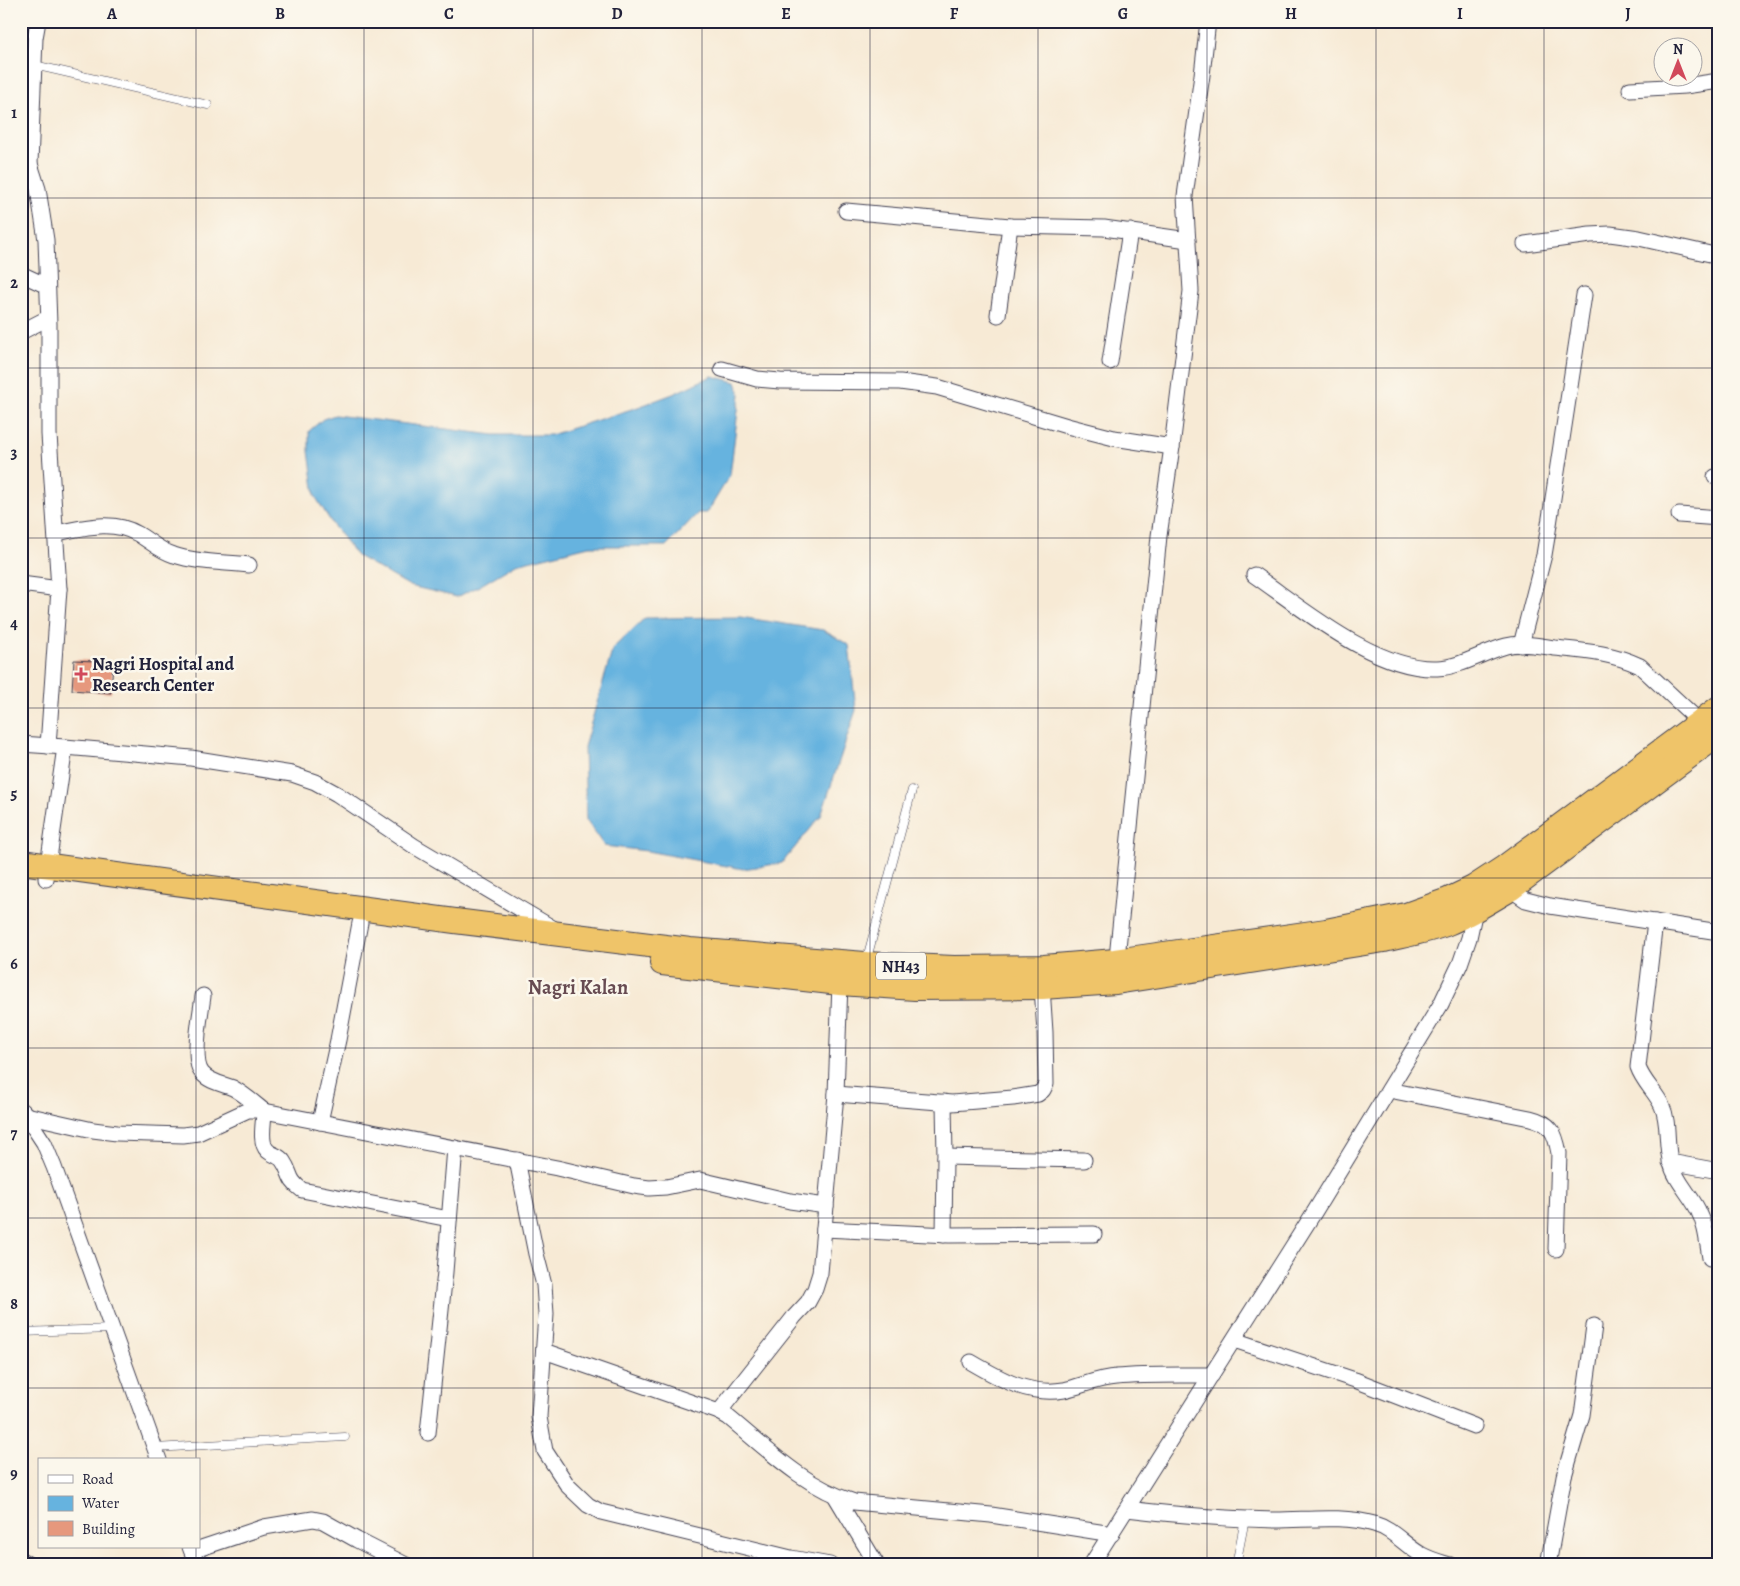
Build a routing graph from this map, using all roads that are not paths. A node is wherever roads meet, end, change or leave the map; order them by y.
1 (38, 21) edge
2 (1208, 21) edge
3 (34, 65) junction
4 (1719, 81) edge
5 (1630, 89) dead end
6 (208, 105) dead end
7 (21, 150) edge
8 (30, 164) junction
9 (846, 211) dead end
10 (1010, 226) junction
11 (1130, 231) junction
12 (1188, 240) junction
13 (1525, 244) dead end
14 (1719, 256) edge
15 (21, 274) edge
16 (47, 286) junction
17 (1584, 295) dead end
18 (998, 315) dead end
19 (48, 318) junction
20 (21, 332) edge
21 (1110, 362) dead end
22 (722, 369) dead end
23 (1172, 447) junction
24 (1679, 516) dead end
25 (1719, 518) edge
26 (56, 533) junction
27 (249, 565) dead end
28 (1254, 575) dead end
29 (21, 584) edge
30 (59, 589) junction
31 (1521, 645) junction
32 (1713, 721) edge
33 (21, 744) edge
34 (48, 746) junction
35 (65, 747) junction
36 (912, 790) dead end
37 (21, 862) edge
38 (46, 872) junction
39 (21, 875) edge
40 (1510, 889) junction
41 (1475, 910) junction
42 (1655, 922) junction
43 (360, 923) junction
44 (1719, 932) edge
45 (564, 934) junction
46 (865, 964) junction
47 (1116, 972) junction
48 (840, 984) junction
49 (1042, 987) junction
50 (203, 996) dead end
51 (1389, 1090) junction
52 (836, 1094) junction
53 (944, 1102) junction
54 (24, 1111) edge
55 (264, 1111) junction
56 (320, 1122) junction
57 (455, 1148) junction
58 (945, 1157) junction
59 (517, 1160) junction
60 (1084, 1160) dead end
61 (1670, 1162) junction
62 (1719, 1172) edge
63 (826, 1206) junction
64 (449, 1219) junction
65 (824, 1229) junction
66 (944, 1234) junction
67 (1094, 1234) dead end
68 (1556, 1249) dead end
69 (1710, 1258) dead end
70 (1594, 1326) dead end
71 (112, 1329) junction
72 (21, 1332) edge
73 (1234, 1340) junction
74 (544, 1352) junction
75 (971, 1362) dead end
76 (1212, 1375) junction
77 (719, 1412) junction
78 (1474, 1426) dead end
79 (428, 1433) dead end
80 (345, 1437) dead end
81 (157, 1454) edge
82 (836, 1497) junction
83 (1127, 1509) junction
84 (1245, 1519) junction
85 (1112, 1534) junction
86 (193, 1554) edge
87 (21, 1560) edge
88 (1435, 1563) edge
89 (29, 1565) edge
90 (406, 1565) edge
91 (830, 1565) edge
92 (877, 1565) edge
93 (1091, 1565) edge
94 (1236, 1565) edge
95 (1450, 1565) edge
96 (1548, 1565) edge

1 - 3 street
2 - 12 street
3 - 6 lane
3 - 8 street
4 - 5 street
7 - 8 street
8 - 16 street
9 - 10 street
10 - 11 street
10 - 18 street
11 - 12 street
11 - 21 street
12 - 23 street
13 - 14 street
15 - 16 street
16 - 19 street
17 - 31 street
19 - 20 street
19 - 26 street
22 - 23 street
23 - 47 street
24 - 25 street
26 - 27 street
26 - 30 street
28 - 31 street
29 - 30 street
30 - 34 street
31 - 32 street
32 - 40 highway, NH43
32 - 47 highway, NH43
33 - 34 street
34 - 35 street
35 - 38 street
35 - 45 street
36 - 46 lane
37 - 38 highway, NH43
38 - 39 highway, NH43
38 - 43 highway, NH43
38 - 45 highway, NH43
40 - 41 highway, NH43
40 - 42 street
41 - 47 highway, NH43
41 - 51 street
42 - 44 street
42 - 61 street
43 - 48 highway, NH43
43 - 56 street
45 - 46 highway, NH43
46 - 47 highway, NH43
47 - 49 highway, NH43
48 - 49 highway, NH43
48 - 52 street
49 - 53 street
50 - 55 street
51 - 68 street
51 - 73 street
52 - 53 street
52 - 63 street
53 - 58 street
54 - 55 street
54 - 71 street
55 - 56 street
55 - 64 street
56 - 57 street
57 - 59 street
57 - 64 street
58 - 60 street
58 - 66 street
59 - 63 street
59 - 74 street
61 - 62 street
61 - 69 street
63 - 65 street
64 - 79 street
65 - 66 street
65 - 77 street
66 - 67 street
70 - 96 street
71 - 72 lane
71 - 81 street
73 - 76 street
73 - 78 street
74 - 77 street
74 - 91 street
75 - 76 street
76 - 83 street
77 - 82 street
80 - 81 lane
82 - 85 street
82 - 92 street
83 - 84 street
83 - 85 street
84 - 88 street
84 - 94 lane
85 - 93 street
86 - 90 street
87 - 89 street
88 - 95 street

